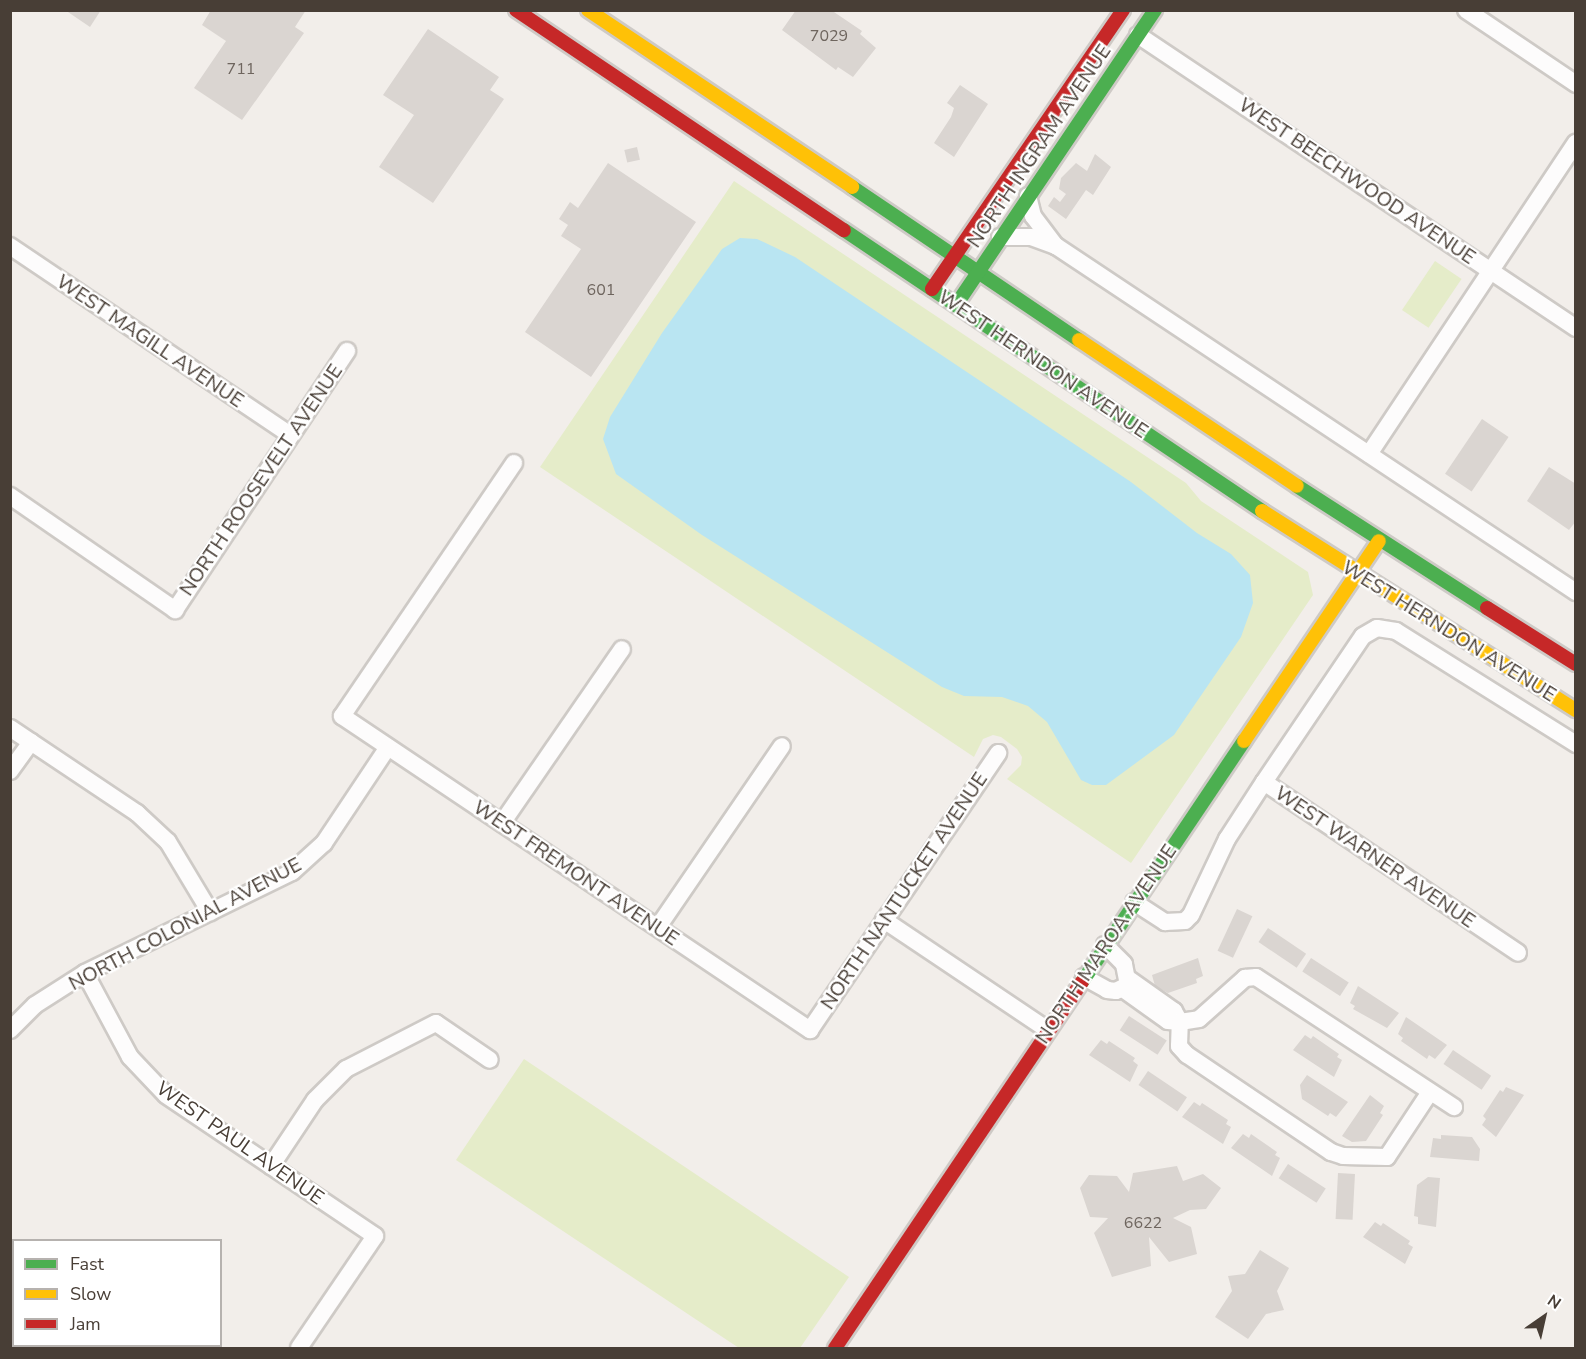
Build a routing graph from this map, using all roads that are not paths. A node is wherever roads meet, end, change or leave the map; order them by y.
1 (516, 10) edge
2 (588, 10) edge
3 (1123, 10) edge
4 (1141, 10) edge
5 (1155, 10) edge
6 (1466, 10) edge
7 (1138, 35) junction
8 (1575, 84) edge
9 (1087, 107) junction
10 (1575, 143) edge
11 (1028, 196) junction
12 (1000, 237) junction
13 (10, 246) edge
14 (1056, 246) junction
15 (953, 255) junction
16 (1491, 271) junction
17 (977, 272) junction
18 (932, 289) junction
19 (956, 305) junction
20 (1575, 328) edge
21 (347, 351) dead end
22 (290, 435) junction
23 (1369, 454) junction
24 (514, 463) dead end
25 (10, 496) edge
26 (1379, 540) junction
27 (1357, 573) junction
28 (1575, 592) edge
29 (622, 649) dead end
30 (1575, 664) edge
31 (1575, 710) edge
32 (10, 728) edge
33 (31, 742) junction
34 (1575, 744) edge
35 (782, 746) dead end
36 (388, 747) junction
37 (998, 753) dead end
38 (10, 771) edge
39 (1264, 782) junction
40 (502, 823) junction
41 (1134, 902) junction
42 (210, 912) junction
43 (884, 920) junction
44 (658, 927) junction
45 (1105, 945) junction
46 (1518, 953) dead end
47 (85, 973) junction
48 (1084, 977) junction
49 (1126, 985) junction
50 (1180, 1022) junction
51 (10, 1030) edge
52 (810, 1030) joint
53 (1048, 1030) junction
54 (490, 1060) dead end
55 (1430, 1092) junction
56 (1454, 1107) dead end
57 (271, 1166) junction
58 (299, 1348) edge
59 (835, 1348) edge

1 - 18 main road, WEST HERNDON AVENUE
2 - 15 main road, WEST HERNDON AVENUE
3 - 15 main road, NORTH INGRAM AVENUE
4 - 9 main road
5 - 7 main road, NORTH INGRAM AVENUE
6 - 8 street
7 - 9 main road, NORTH INGRAM AVENUE
7 - 16 street, WEST BEECHWOOD AVENUE
9 - 11 main road, NORTH INGRAM AVENUE
10 - 16 street
11 - 12 main road, NORTH INGRAM AVENUE
11 - 14 street
12 - 14 street
12 - 17 main road, NORTH INGRAM AVENUE
13 - 22 street, WEST MAGILL AVENUE
14 - 23 street
15 - 17 main road, WEST HERNDON AVENUE
15 - 18 main road, NORTH INGRAM AVENUE
16 - 20 street, WEST BEECHWOOD AVENUE
16 - 23 street
17 - 19 main road, NORTH INGRAM AVENUE
17 - 26 main road, WEST HERNDON AVENUE
18 - 19 main road, WEST HERNDON AVENUE
19 - 27 main road, WEST HERNDON AVENUE
21 - 22 street, NORTH ROOSEVELT AVENUE
22 - 25 street, NORTH ROOSEVELT AVENUE
23 - 28 street
24 - 36 street, WEST FREMONT AVENUE
26 - 27 main road, NORTH MAROA AVENUE
26 - 30 main road, WEST HERNDON AVENUE
27 - 31 main road, WEST HERNDON AVENUE
27 - 41 main road, NORTH MAROA AVENUE
29 - 40 street
32 - 33 street
33 - 38 street
33 - 42 street
34 - 39 street
35 - 44 street
36 - 40 street, WEST FREMONT AVENUE
36 - 42 street, NORTH COLONIAL AVENUE
37 - 43 street, NORTH NANTUCKET AVENUE
39 - 41 street, WEST WARNER AVENUE
39 - 46 street, WEST WARNER AVENUE
40 - 44 street, WEST FREMONT AVENUE
41 - 45 main road, NORTH MAROA AVENUE
42 - 47 street, NORTH COLONIAL AVENUE
43 - 52 street, NORTH NANTUCKET AVENUE
43 - 53 street
44 - 52 street, WEST FREMONT AVENUE
45 - 48 main road, NORTH MAROA AVENUE
45 - 49 street
47 - 51 street, NORTH COLONIAL AVENUE
47 - 57 street, WEST PAUL AVENUE
48 - 49 street
48 - 53 main road, NORTH MAROA AVENUE
49 - 50 street
50 - 55 street
50 - 55 street
53 - 59 main road, NORTH MAROA AVENUE
54 - 57 street
55 - 56 street
57 - 58 street, WEST PAUL AVENUE

